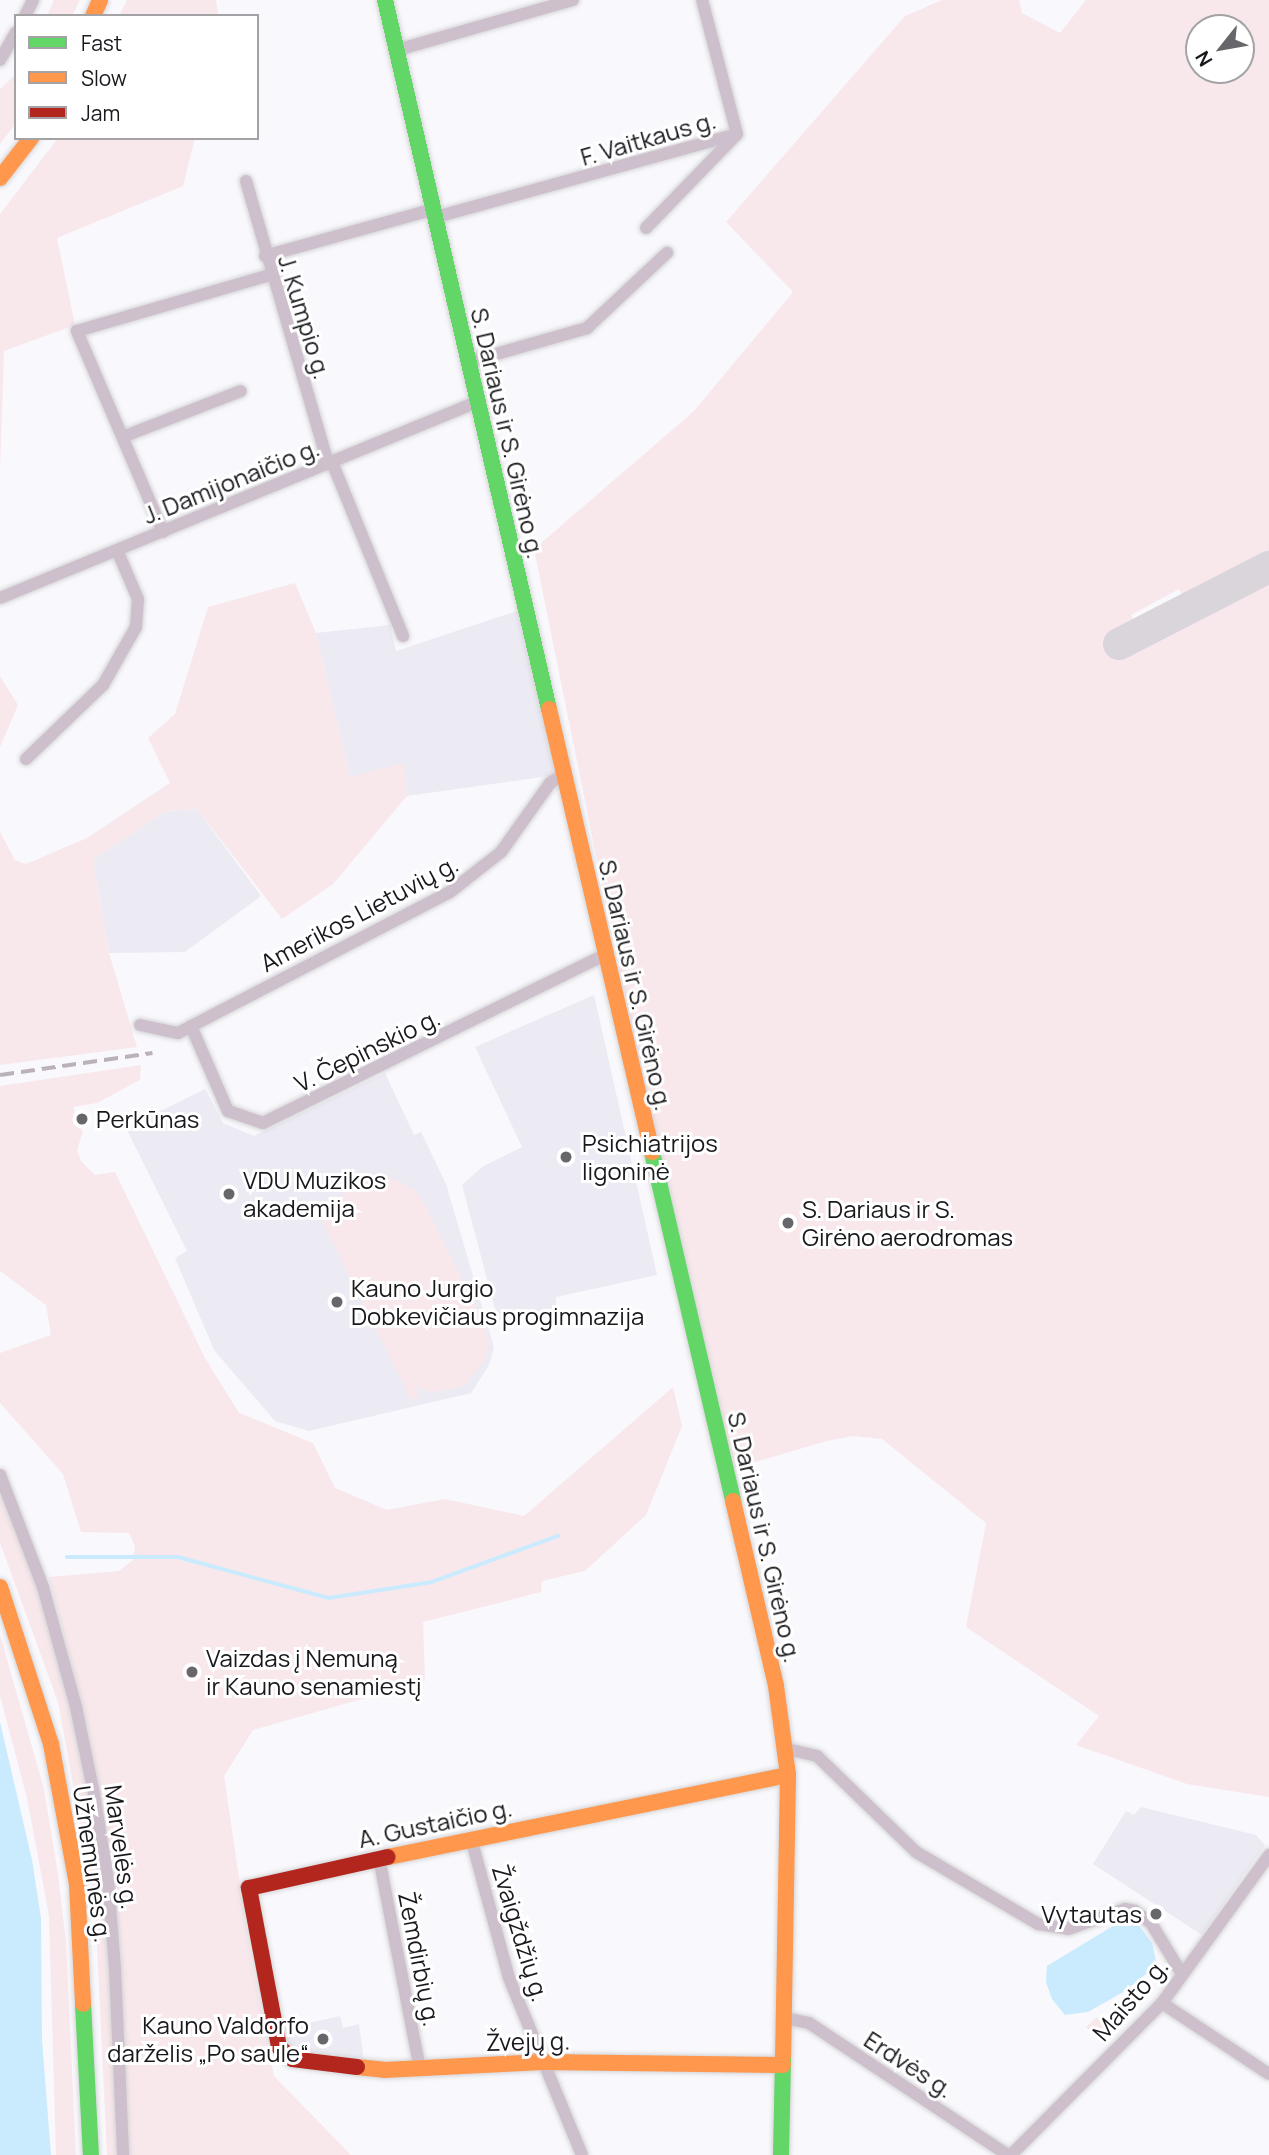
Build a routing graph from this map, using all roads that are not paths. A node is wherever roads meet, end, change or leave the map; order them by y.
1 (385, 0) edge
2 (573, 0) edge
3 (702, 0) edge
4 (14, 36) edge
5 (397, 50) junction
6 (0, 60) edge
7 (737, 134) junction
8 (29, 140) edge
9 (0, 178) edge
10 (246, 181) dead end
11 (435, 213) junction
12 (646, 228) dead end
13 (667, 253) dead end
14 (265, 256) junction
15 (270, 275) junction
16 (468, 362) junction
17 (241, 391) dead end
18 (477, 402) junction
19 (125, 436) junction
20 (330, 463) junction
21 (163, 532) junction
22 (117, 550) junction
23 (0, 598) edge
24 (403, 636) dead end
25 (26, 759) dead end
26 (564, 774) junction
27 (606, 954) junction
28 (140, 1025) dead end
29 (191, 1026) junction
30 (0, 1475) edge
31 (0, 1587) edge
32 (787, 1749) junction
33 (788, 1775) junction
34 (471, 1838) junction
35 (1266, 1856) edge
36 (379, 1858) junction
37 (1182, 1974) junction
38 (1162, 2003) junction
39 (784, 2018) junction
40 (279, 2047) joint
41 (542, 2062) junction
42 (783, 2065) junction
43 (420, 2068) junction
44 (1269, 2074) edge
45 (91, 2155) edge
46 (123, 2155) edge
47 (582, 2155) edge
48 (781, 2155) edge
49 (1010, 2155) edge

1 - 5 street, S. Dariaus ir S. Girėno g.
2 - 5 street
3 - 7 street, F. Vaitkaus g.
4 - 6 street
5 - 11 street, S. Dariaus ir S. Girėno g.
7 - 11 street, F. Vaitkaus g.
7 - 12 street
8 - 9 street
10 - 14 street, J. Kumpio g.
11 - 14 street, F. Vaitkaus g.
11 - 16 street, S. Dariaus ir S. Girėno g.
13 - 16 street
14 - 15 street, J. Kumpio g.
15 - 19 street
15 - 20 street, J. Kumpio g.
16 - 18 street, S. Dariaus ir S. Girėno g.
17 - 19 street
18 - 20 street, J. Damijonaičio g.
18 - 26 street, S. Dariaus ir S. Girėno g.
19 - 21 street
20 - 21 street, J. Damijonaičio g.
20 - 24 street, J. Kumpio g.
21 - 22 street, J. Damijonaičio g.
22 - 23 street, J. Damijonaičio g.
22 - 25 street
26 - 27 street, S. Dariaus ir S. Girėno g.
26 - 29 street, Amerikos Lietuvių g.
27 - 29 street, V. Čepinskio g.
27 - 32 street, S. Dariaus ir S. Girėno g.
28 - 29 street, Amerikos Lietuvių g.
30 - 46 street, Marvelės g.
31 - 45 street, Užnemunės g.
32 - 33 street, S. Dariaus ir S. Girėno g.
32 - 37 street
33 - 34 street, A. Gustaičio g.
33 - 39 street, S. Dariaus ir S. Girėno g.
34 - 36 street, A. Gustaičio g.
34 - 41 street, Žvaigždžių g.
35 - 37 street, Maisto g.
36 - 40 street, A. Gustaičio g.
36 - 43 street, Žemdirbių g.
37 - 38 street, Maisto g.
38 - 44 street
38 - 49 street, Maisto g.
39 - 42 street, S. Dariaus ir S. Girėno g.
39 - 49 street, Erdvės g.
40 - 43 street, Žvejų g.
41 - 42 street, Žvejų g.
41 - 43 street, Žvejų g.
41 - 47 street, Žvaigždžių g.
42 - 48 street, S. Dariaus ir S. Girėno g.

